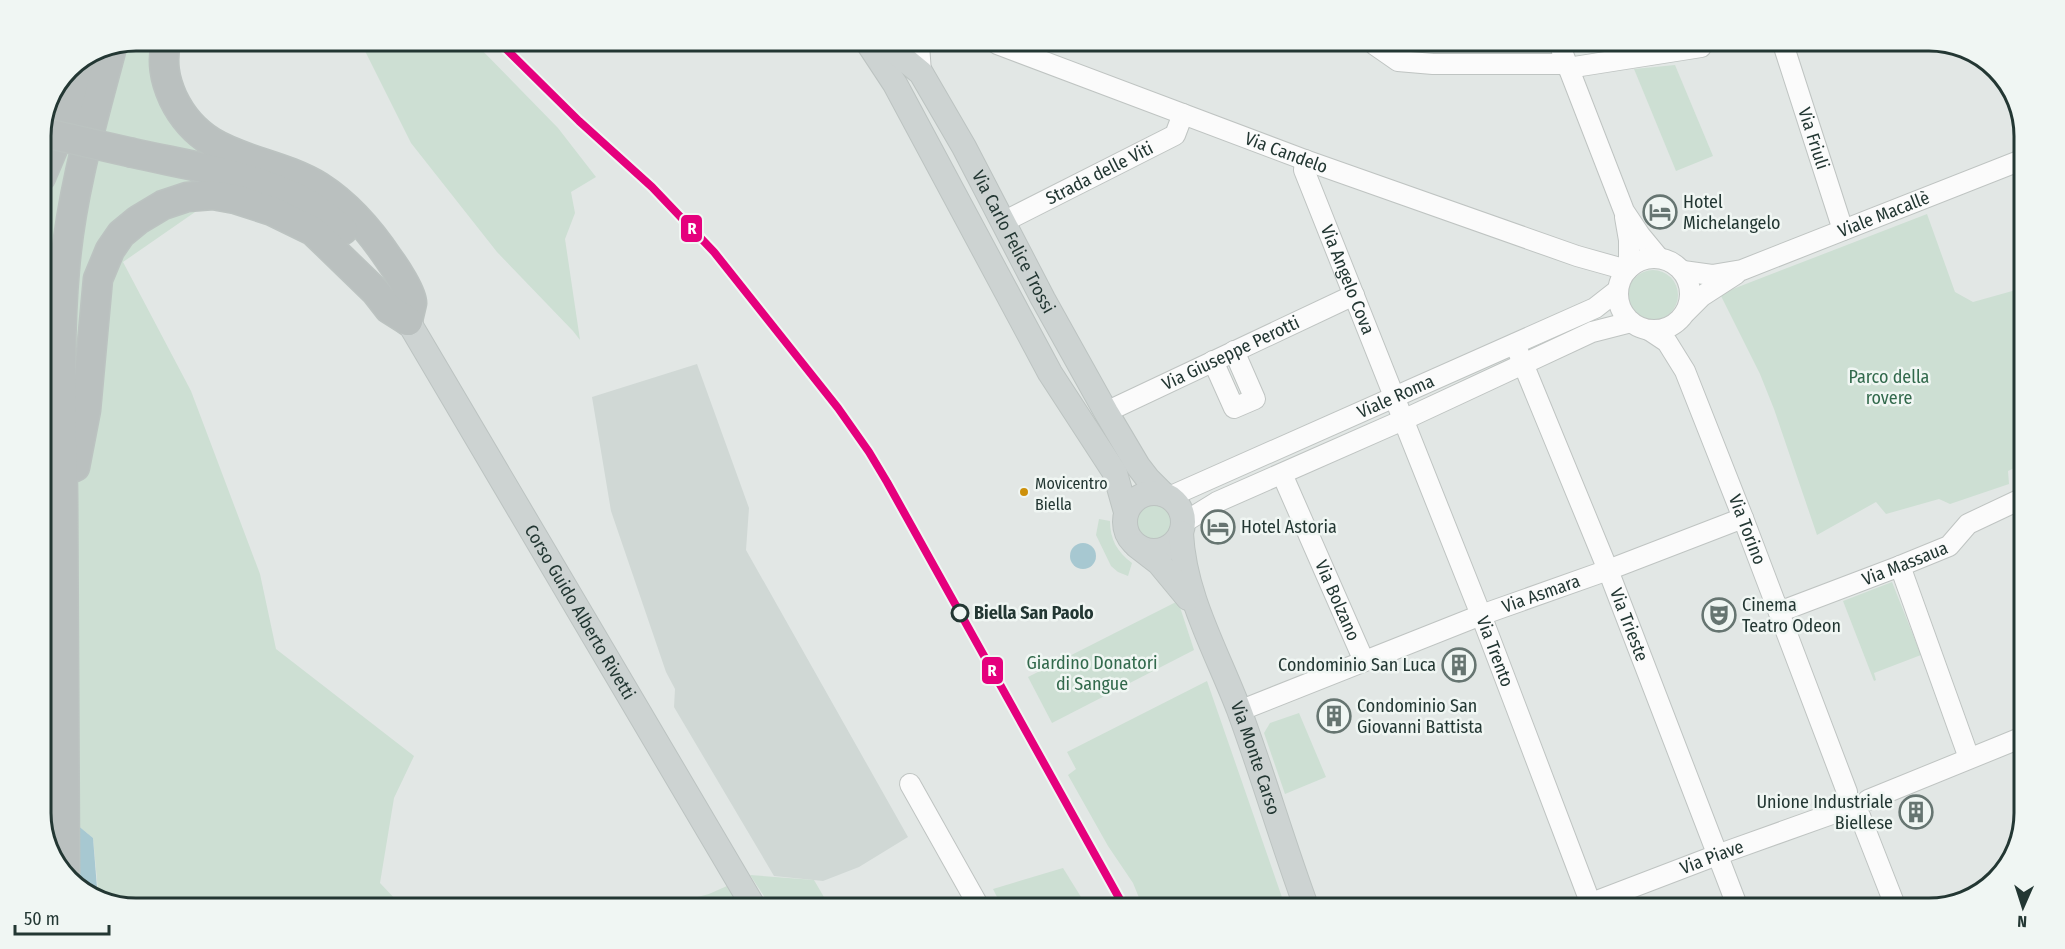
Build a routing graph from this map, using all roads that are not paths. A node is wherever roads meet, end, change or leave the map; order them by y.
1 (165, 51) edge
2 (873, 51) edge
3 (894, 51) edge
4 (919, 51) edge
5 (1016, 51) edge
6 (1384, 51) edge
7 (1656, 51) edge
8 (1785, 51) edge
9 (124, 52) edge
10 (110, 55) edge
11 (1565, 59) edge
12 (90, 65) edge
13 (921, 73) junction
14 (1183, 114) junction
15 (91, 125) junction
16 (51, 134) edge
17 (51, 154) edge
18 (1305, 160) junction
19 (2014, 163) edge
20 (1624, 211) junction
21 (1003, 222) junction
22 (1843, 230) junction
23 (1659, 258) junction
24 (1742, 270) junction
25 (1683, 271) junction
26 (1623, 278) junction
27 (1354, 295) junction
28 (1683, 316) junction
29 (408, 321) junction
30 (1640, 326) junction
31 (1515, 344) junction
32 (1234, 351) junction
33 (1213, 361) junction
34 (1524, 364) junction
35 (1685, 370) junction
36 (1395, 397) junction
37 (1106, 412) junction
38 (1403, 420) junction
39 (1282, 474) junction
40 (51, 488) edge
41 (1166, 496) junction
42 (2014, 502) edge
43 (1126, 512) junction
44 (1743, 518) junction
45 (62, 522) junction
46 (1182, 528) junction
47 (1136, 545) junction
48 (1900, 567) junction
49 (1608, 570) junction
50 (1779, 612) junction
51 (1200, 614) junction
52 (1481, 615) junction
53 (1364, 661) junction
54 (1239, 711) junction
55 (2014, 741) edge
56 (1969, 759) junction
57 (910, 784) dead end
58 (1854, 804) junction
59 (1717, 855) junction
60 (64, 858) edge
61 (748, 898) edge
62 (974, 898) edge
63 (1303, 898) edge
64 (1585, 898) edge
65 (1608, 898) edge
66 (1734, 898) edge
67 (1892, 898) edge

1 - 29 highway
2 - 43 main road, Via Carlo Felice Trossi
3 - 13 main road, Via Carlo Felice Trossi
4 - 13 street, Via Carlo Felice Trossi
5 - 14 street, Via Candelo
6 - 11 street
7 - 11 street
8 - 22 street, Via Friuli
9 - 15 highway
10 - 15 highway
11 - 20 street
12 - 17 highway
13 - 21 main road, Via Carlo Felice Trossi
14 - 18 street, Via Candelo
14 - 21 street, Strada delle Viti
15 - 45 highway
16 - 29 highway, bridge
18 - 26 street, Via Candelo
18 - 27 street, Via Angelo Cova
19 - 22 street, Viale Macallè
20 - 23 street
20 - 26 street
21 - 37 main road, Via Carlo Felice Trossi
22 - 24 street, Viale Macallè
23 - 25 street
23 - 26 street
24 - 25 street, Viale Macallè
24 - 28 street, Viale Macallè
25 - 28 street
26 - 30 street
26 - 31 street, Viale Roma
27 - 32 street, Via Giuseppe Perotti
27 - 36 street, Via Angelo Cova
28 - 30 street
28 - 35 street, Via Torino
29 - 45 highway
29 - 61 main road, Corso Guido Alberto Rivetti
30 - 34 street, Viale Roma
30 - 35 street, Via Torino
31 - 34 street, Via Trieste
31 - 36 street, Viale Roma
32 - 33 street, Via Giuseppe Perotti
32 - 33 street
33 - 37 street, Via Giuseppe Perotti
34 - 38 street, Viale Roma
34 - 49 street, Via Trieste
35 - 44 street, Via Torino
36 - 38 street, Via Trento
36 - 41 street, Viale Roma
37 - 41 main road, Via Carlo Felice Trossi
38 - 39 street, Viale Roma
38 - 52 street, Via Trento
39 - 46 street, Viale Roma
39 - 53 street, Via Bolzano
40 - 45 highway
41 - 43 main road
41 - 46 main road
42 - 48 street, Via Massaua
43 - 47 main road
44 - 49 street, Via Asmara
44 - 50 street, Via Torino
45 - 60 highway
46 - 47 main road
46 - 51 main road, Via Monte Carso
47 - 51 main road, Via Monte Carso
48 - 50 street, Via Massaua
48 - 56 street
49 - 52 street, Via Asmara
49 - 59 street, Via Trieste
50 - 58 street, Via Torino
51 - 54 main road, Via Monte Carso
52 - 53 street, Via Asmara
52 - 64 street, Via Trento
53 - 54 street, Via Asmara
54 - 63 main road, Via Monte Carso
55 - 56 street, Via Piave
56 - 58 street, Via Piave
57 - 62 street
58 - 59 street, Via Piave
58 - 67 street, Via Torino
59 - 65 street, Via Piave
59 - 66 street, Via Trieste

